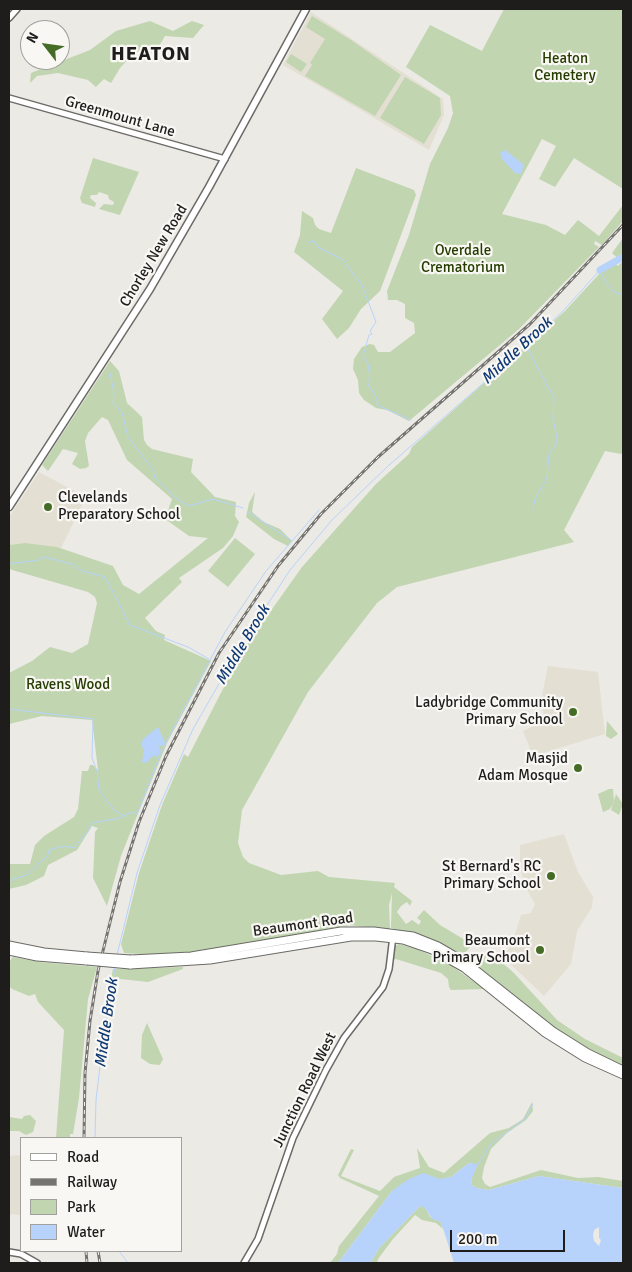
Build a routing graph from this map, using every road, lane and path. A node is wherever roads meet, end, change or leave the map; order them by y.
1 (18, 9) edge
2 (306, 9) edge
3 (9, 18) edge
4 (9, 98) edge
5 (224, 159) junction
6 (9, 507) edge
7 (393, 935) junction
8 (9, 948) edge
9 (623, 1070) edge
10 (623, 1075) edge
11 (9, 1252) edge
12 (37, 1263) edge
13 (244, 1263) edge

1 - 3 street
2 - 5 main road, Chorley New Road
4 - 5 street, Greenmount Lane
5 - 6 main road, Chorley New Road
7 - 8 highway, Beaumont Road, bridge
7 - 9 highway, Beaumont Road
7 - 10 highway, Beaumont Road
7 - 13 street, Junction Road West
11 - 12 street

